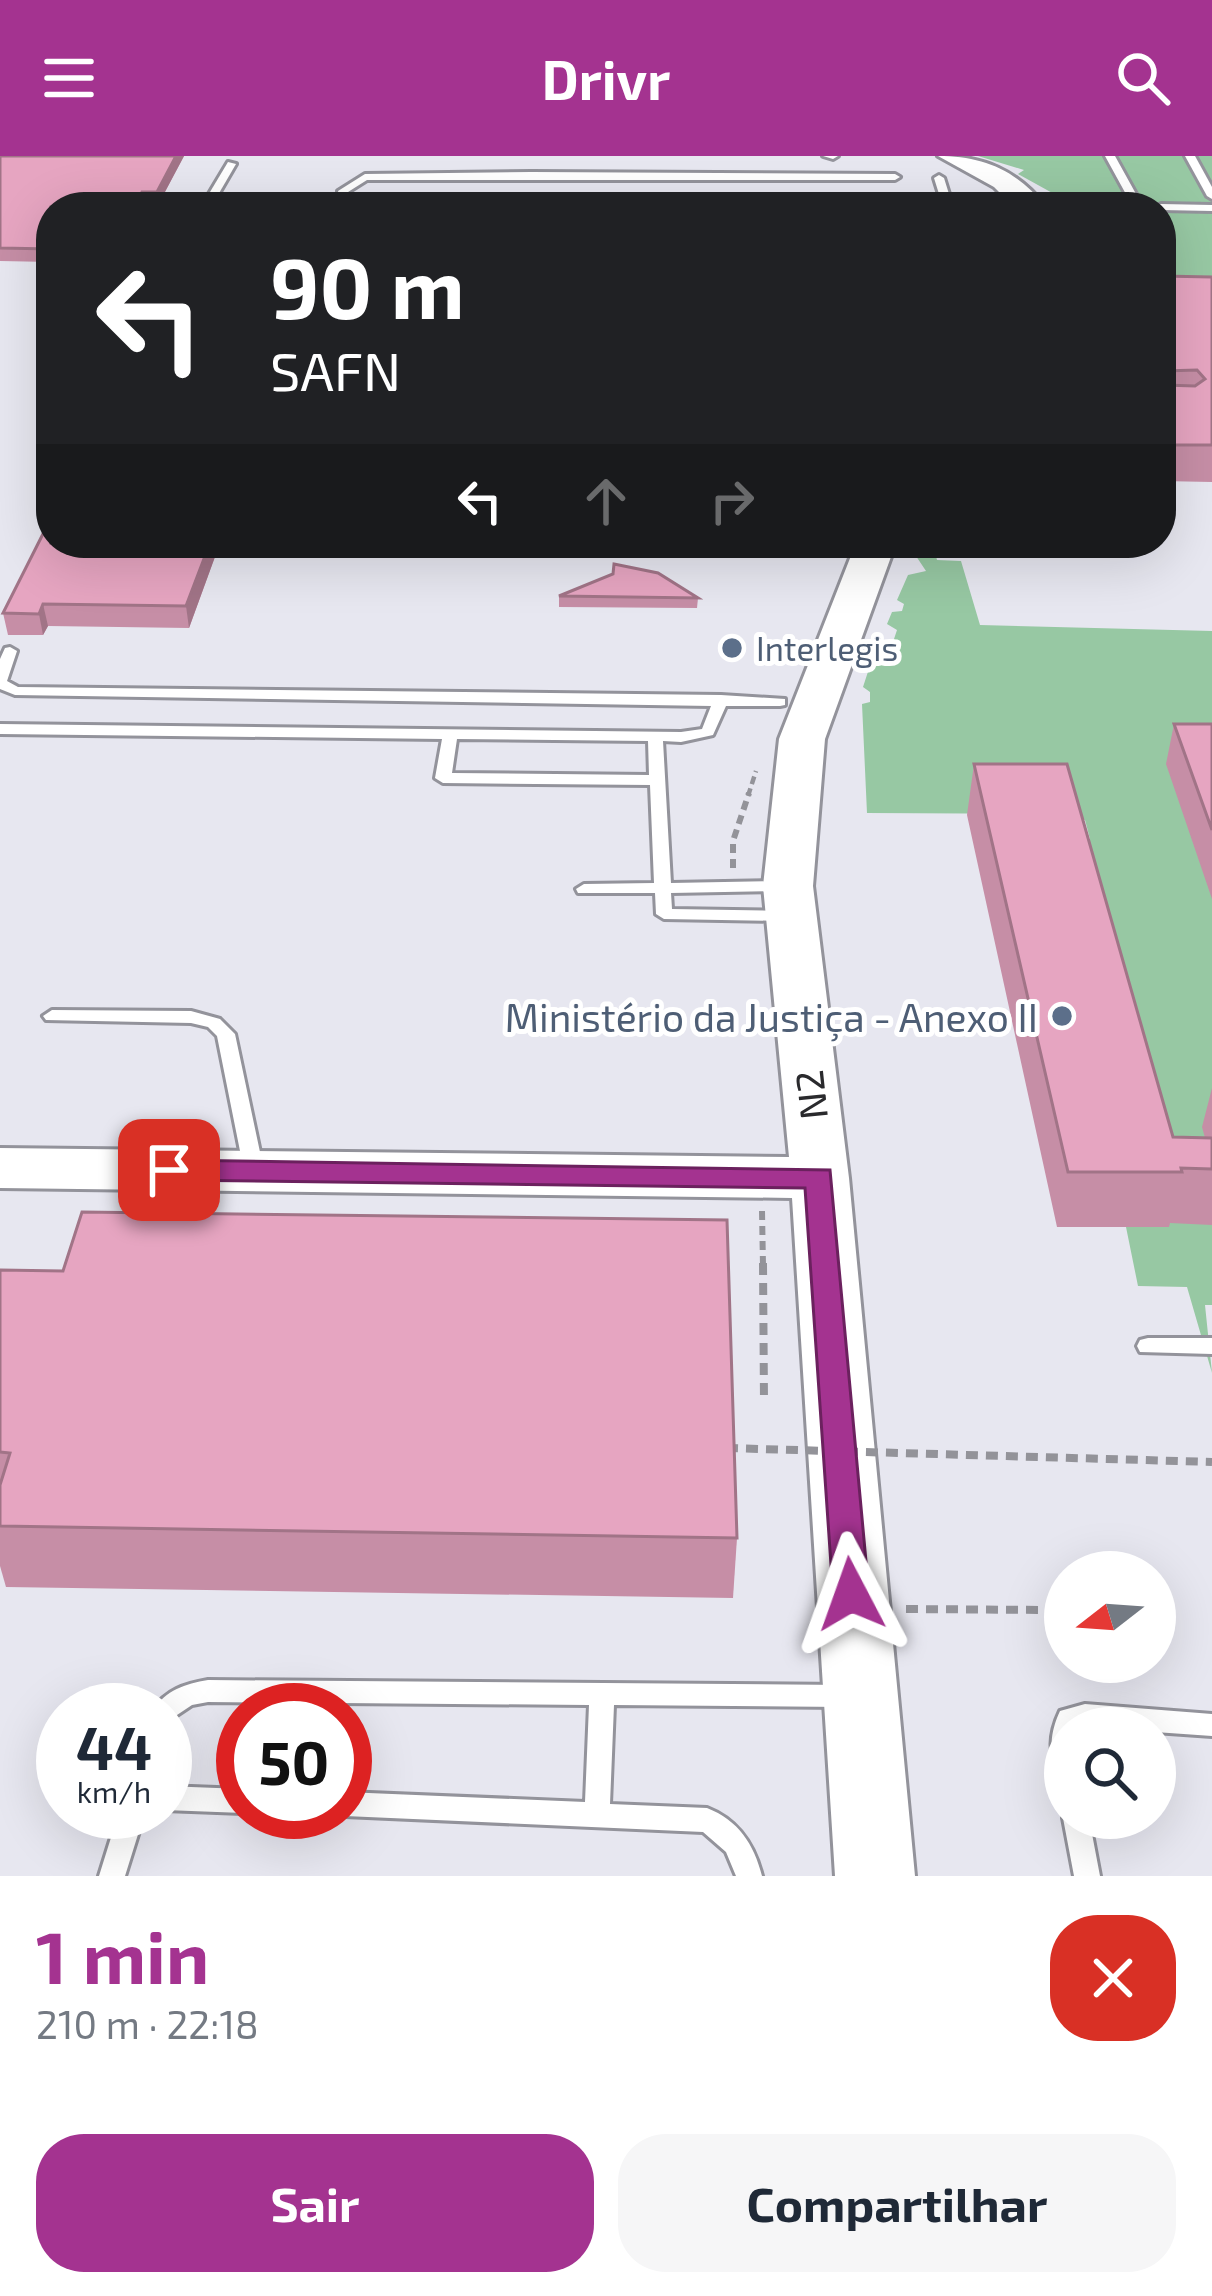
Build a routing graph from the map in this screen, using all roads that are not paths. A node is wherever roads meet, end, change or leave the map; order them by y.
1 (1110, 156) edge
2 (1190, 156) edge
3 (231, 164) dead end
4 (945, 167) edge
5 (895, 177) dead end
6 (215, 192) edge
7 (343, 192) edge
8 (1021, 192) edge
9 (1129, 192) edge
10 (1212, 196) edge
11 (1176, 207) edge
12 (1212, 208) edge
13 (870, 558) edge
14 (10, 652) dead end
15 (1, 688) edge
16 (127, 692) junction
17 (344, 695) junction
18 (427, 697) junction
19 (721, 699) junction
20 (779, 702) dead end
21 (0, 729) edge
22 (110, 730) junction
23 (342, 733) junction
24 (421, 734) junction
25 (450, 735) junction
26 (655, 736) junction
27 (656, 781) junction
28 (662, 886) junction
29 (584, 889) dead end
30 (770, 896) junction
31 (52, 1016) dead end
32 (0, 1168) edge
33 (254, 1171) junction
34 (790, 1177) junction
35 (1148, 1346) dead end
36 (1212, 1346) edge
37 (192, 1693) edge
38 (602, 1696) junction
39 (861, 1696) junction
40 (1176, 1722) edge
41 (1212, 1725) edge
42 (372, 1805) edge
43 (597, 1814) junction
44 (124, 1839) edge
45 (1080, 1839) edge
46 (112, 1876) edge
47 (749, 1876) edge
48 (875, 1876) edge
49 (1087, 1876) edge

1 - 9 lane
2 - 10 lane
3 - 6 lane
4 - 8 main road
5 - 7 lane
11 - 12 lane
13 - 30 main road, N2
14 - 15 lane
15 - 16 lane
16 - 17 lane
16 - 22 lane
17 - 18 lane
17 - 23 lane
18 - 19 lane
18 - 24 lane
19 - 20 lane
19 - 26 lane
21 - 22 lane
22 - 23 lane
23 - 24 lane
24 - 25 lane
25 - 26 lane
25 - 27 lane
26 - 27 lane
27 - 28 lane
28 - 29 lane
28 - 30 lane
28 - 30 lane
30 - 34 main road, N2
31 - 33 lane
32 - 33 main road
33 - 34 main road
34 - 39 main road, N2
35 - 36 lane
37 - 38 lane
38 - 39 lane
38 - 43 lane
39 - 48 main road, N2
40 - 41 lane
42 - 43 lane
43 - 47 lane
44 - 46 lane
45 - 49 lane

